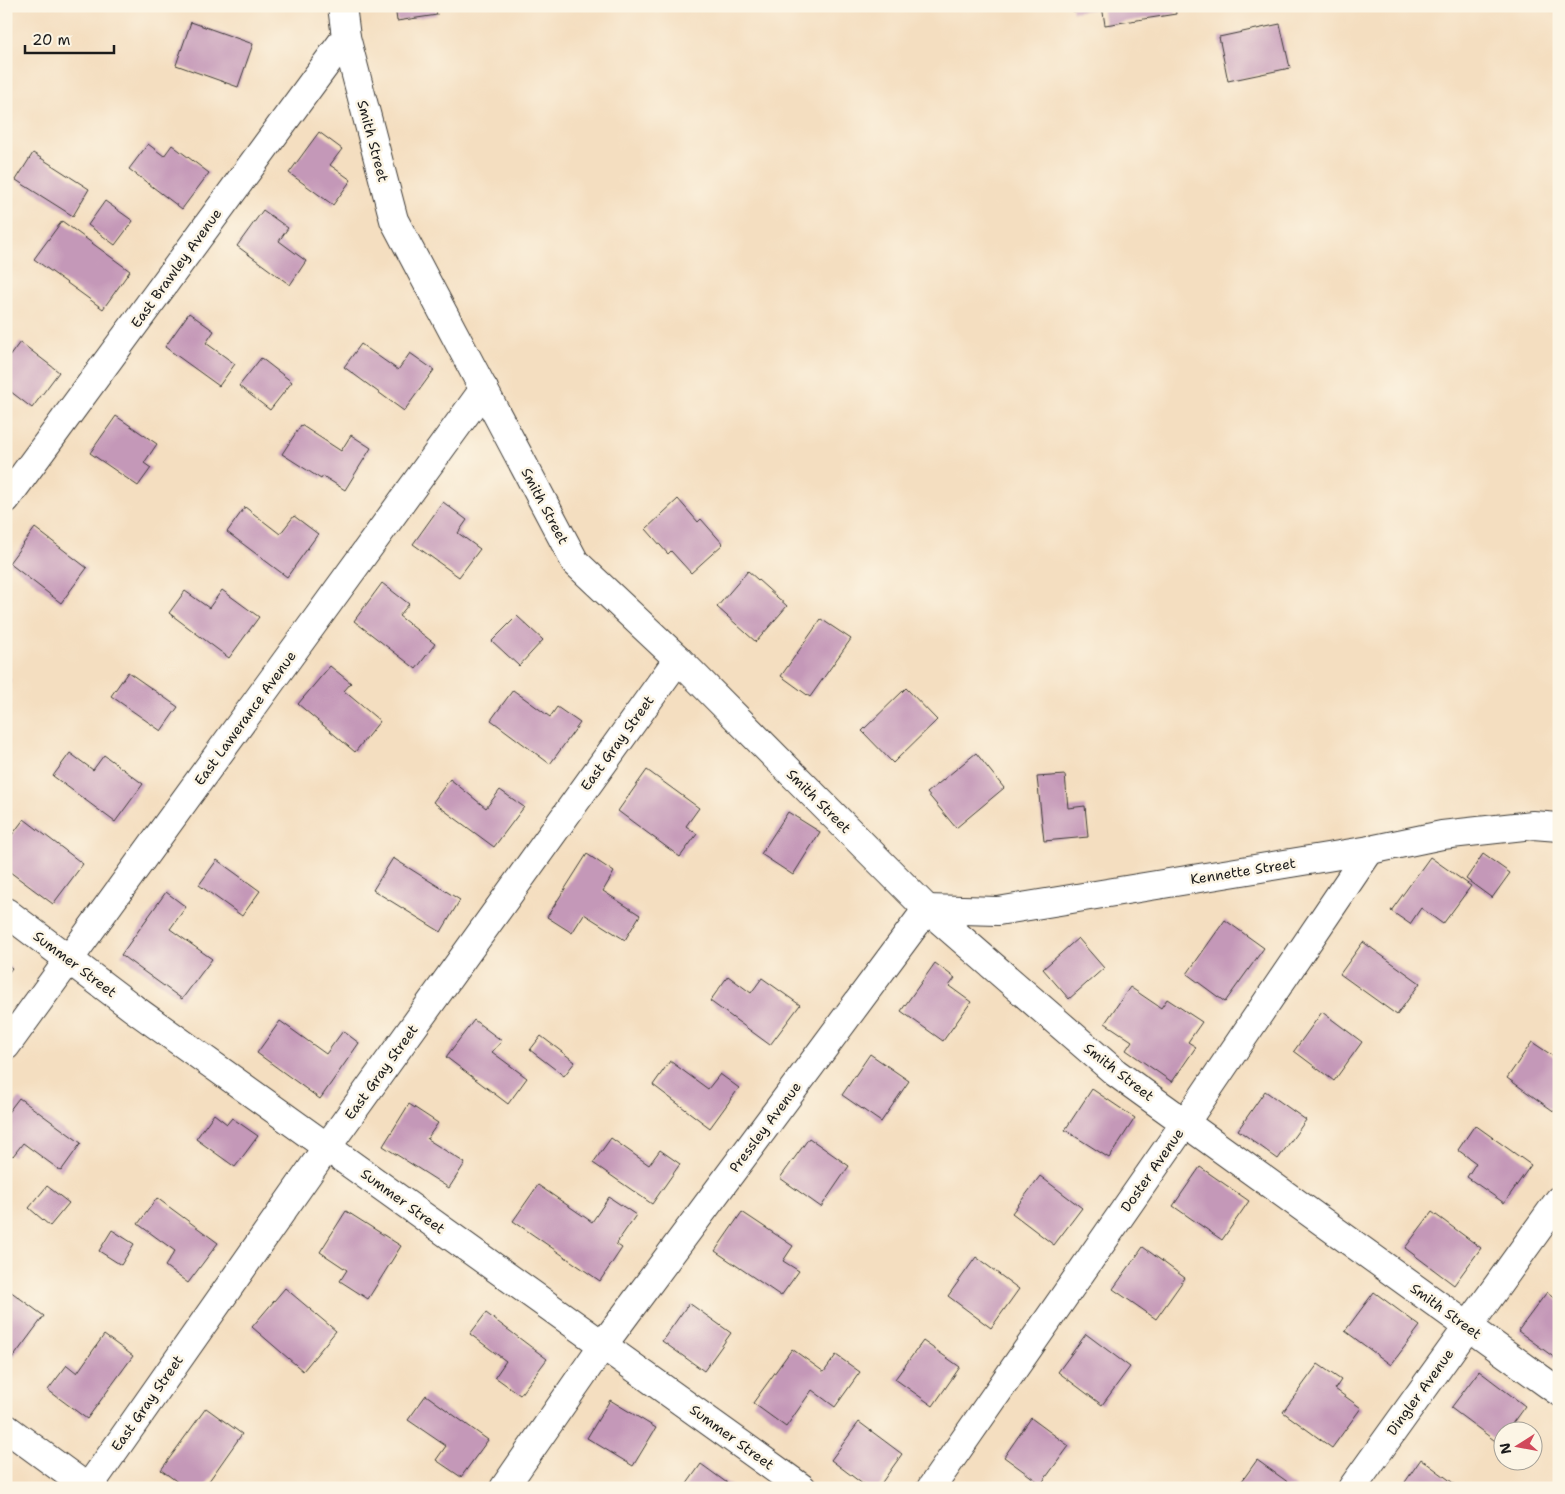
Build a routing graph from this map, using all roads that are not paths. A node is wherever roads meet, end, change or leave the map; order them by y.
1 (342, 6) edge
2 (346, 37) junction
3 (484, 389) junction
4 (6, 499) edge
5 (678, 659) junction
6 (1559, 827) edge
7 (1370, 850) junction
8 (927, 909) junction
9 (6, 912) edge
10 (70, 959) junction
11 (6, 1046) edge
12 (1185, 1122) junction
13 (326, 1147) junction
14 (1559, 1200) edge
15 (1468, 1326) junction
16 (603, 1345) junction
17 (1559, 1392) edge
18 (6, 1428) edge
19 (88, 1488) edge
20 (504, 1488) edge
21 (802, 1488) edge
22 (931, 1488) edge
23 (1352, 1488) edge

1 - 2 street, Smith Street
2 - 3 street, Smith Street
2 - 4 street, East Brawley Avenue
3 - 5 street, Smith Street
3 - 10 street, East Lawerance Avenue
5 - 8 street, Smith Street
5 - 13 street, East Gray Street
6 - 7 street, Kennette Street
7 - 8 street, Kennette Street
7 - 12 street, Doster Avenue
8 - 12 street, Smith Street
8 - 16 street, Pressley Avenue
9 - 10 street, Summer Street
10 - 11 street, East Lawerance Avenue
10 - 13 street, Summer Street
12 - 15 street, Smith Street
12 - 22 street, Doster Avenue
13 - 16 street, Summer Street
13 - 19 street, East Gray Street
14 - 15 street, Dingler Avenue
15 - 17 street, Smith Street
15 - 23 street, Dingler Avenue
16 - 20 street, Pressley Avenue
16 - 21 street, Summer Street
18 - 19 street

